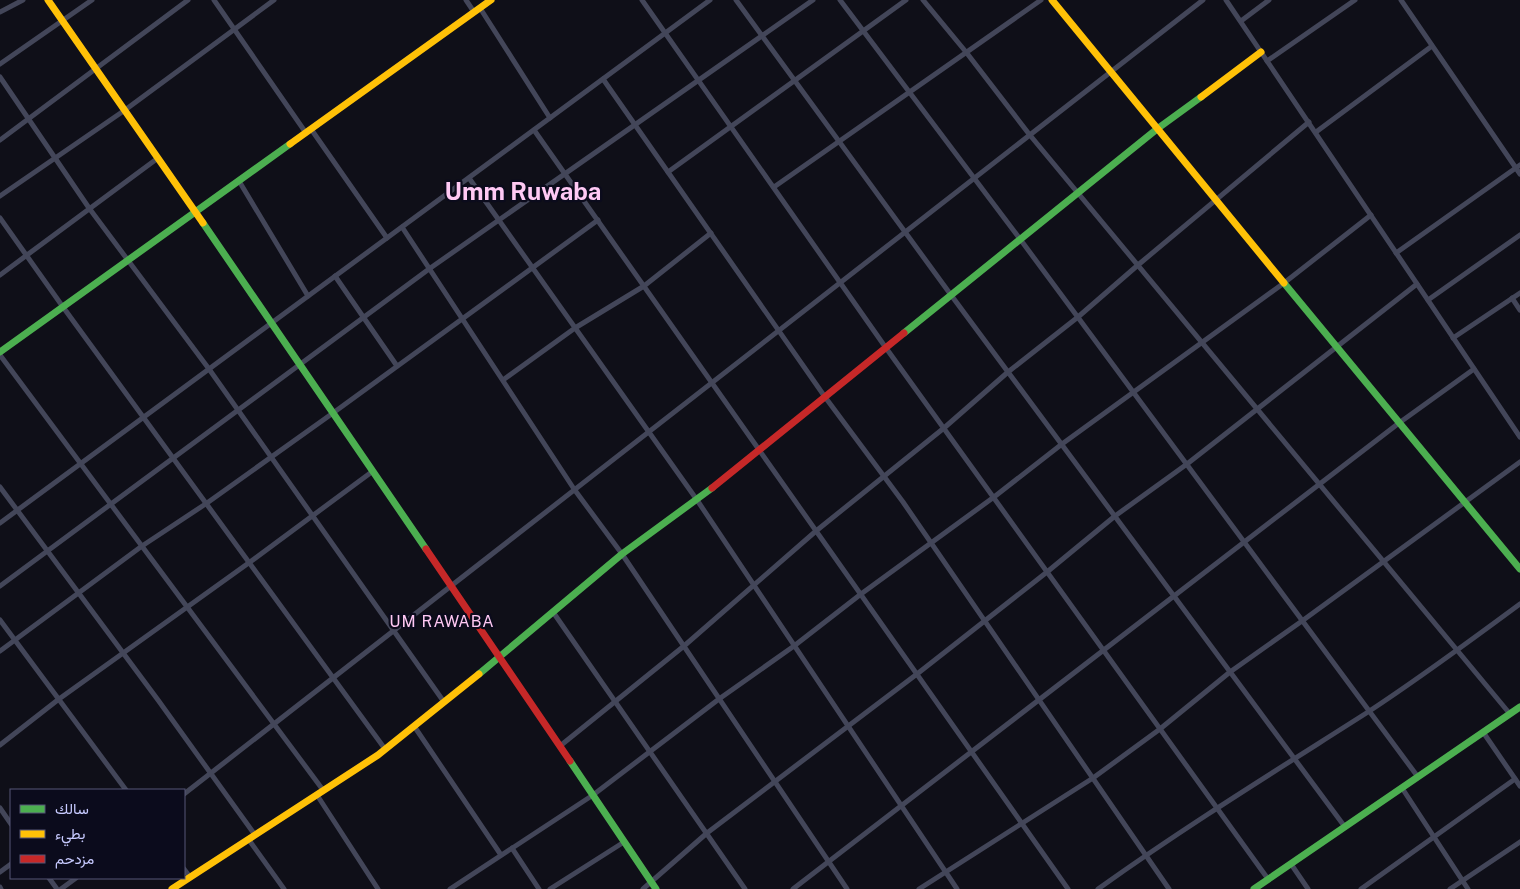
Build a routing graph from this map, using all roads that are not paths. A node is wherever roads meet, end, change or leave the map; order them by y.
1 (23, 0) edge
2 (48, 0) edge
3 (92, 0) edge
4 (188, 0) edge
5 (214, 0) edge
6 (274, 0) edge
7 (466, 0) edge
8 (491, 0) edge
9 (642, 0) edge
10 (710, 0) edge
11 (736, 0) edge
12 (813, 0) edge
13 (840, 0) edge
14 (906, 0) edge
15 (923, 0) edge
16 (1041, 0) edge
17 (1052, 0) edge
18 (1202, 0) edge
19 (1226, 0) edge
20 (1269, 0) edge
21 (1354, 0) edge
22 (1401, 0) edge
23 (477, 10) junction
24 (0, 12) edge
25 (63, 21) junction
26 (1241, 22) junction
27 (234, 29) junction
28 (864, 31) junction
29 (665, 33) junction
30 (762, 35) junction
31 (1432, 46) junction
32 (966, 52) junction
33 (1261, 52) junction
34 (1267, 61) junction
35 (0, 64) edge
36 (97, 70) junction
37 (1110, 71) junction
38 (0, 77) edge
39 (603, 79) junction
40 (698, 80) junction
41 (795, 81) junction
42 (910, 92) junction
43 (125, 110) junction
44 (550, 118) junction
45 (28, 119) junction
46 (1309, 122) junction
47 (635, 125) junction
48 (730, 126) junction
49 (1156, 129) junction
50 (534, 130) junction
51 (308, 131) junction
52 (1316, 132) junction
53 (1029, 134) junction
54 (0, 140) edge
55 (839, 142) junction
56 (56, 158) junction
57 (158, 158) junction
58 (1518, 167) edge
59 (668, 172) junction
60 (564, 173) junction
61 (1520, 174) edge
62 (974, 177) junction
63 (469, 178) junction
64 (239, 181) junction
65 (774, 187) junction
66 (1078, 192) junction
67 (0, 196) edge
68 (1216, 200) junction
69 (90, 208) junction
70 (196, 212) junction
71 (1371, 215) junction
72 (0, 218) edge
73 (498, 220) junction
74 (598, 220) junction
75 (402, 227) junction
76 (904, 231) junction
77 (711, 233) junction
78 (1520, 235) edge
79 (387, 238) junction
80 (1020, 239) junction
81 (1396, 252) junction
82 (27, 255) junction
83 (129, 260) junction
84 (1138, 265) junction
85 (532, 267) junction
86 (430, 269) junction
87 (0, 275) edge
88 (335, 276) junction
89 (840, 282) junction
90 (1284, 283) junction
91 (1417, 284) junction
92 (644, 286) junction
93 (1520, 293) edge
94 (951, 295) junction
95 (308, 296) junction
96 (1512, 298) junction
97 (1428, 300) junction
98 (63, 307) junction
99 (1520, 310) edge
100 (364, 317) junction
101 (1078, 317) junction
102 (462, 318) junction
103 (272, 323) junction
104 (575, 328) junction
105 (778, 330) junction
106 (1453, 338) junction
107 (1203, 343) junction
108 (886, 348) junction
109 (1337, 348) junction
110 (0, 354) edge
111 (300, 364) junction
112 (397, 366) junction
113 (209, 369) junction
114 (1474, 369) junction
115 (1008, 372) junction
116 (503, 380) junction
117 (712, 382) junction
118 (1134, 392) junction
119 (826, 397) junction
120 (1258, 409) junction
121 (238, 411) junction
122 (333, 413) junction
123 (144, 417) junction
124 (1399, 423) junction
125 (944, 428) junction
126 (1518, 429) edge
127 (648, 431) junction
128 (1520, 437) edge
129 (1062, 444) junction
130 (760, 450) junction
131 (271, 457) junction
132 (174, 458) junction
133 (1520, 462) edge
134 (80, 464) junction
135 (1187, 464) junction
136 (373, 471) junction
137 (884, 475) junction
138 (1320, 484) junction
139 (0, 487) edge
140 (574, 489) junction
141 (994, 497) junction
142 (697, 500) junction
143 (207, 503) junction
144 (1465, 503) junction
145 (111, 504) junction
146 (18, 510) junction
147 (312, 516) junction
148 (1115, 516) junction
149 (0, 523) edge
150 (816, 531) junction
151 (1244, 542) junction
152 (932, 543) junction
153 (142, 546) junction
154 (49, 552) junction
155 (622, 554) junction
156 (1384, 561) junction
157 (250, 562) junction
158 (1520, 569) edge
159 (1047, 572) junction
160 (451, 585) junction
161 (754, 585) junction
162 (0, 586) edge
163 (79, 593) junction
164 (861, 594) junction
165 (1174, 596) junction
166 (1520, 604) edge
167 (187, 606) junction
168 (553, 612) junction
169 (0, 620) edge
170 (984, 620) junction
171 (1302, 621) junction
172 (393, 630) junction
173 (15, 640) junction
174 (684, 646) junction
175 (794, 646) junction
176 (1104, 650) junction
177 (1458, 650) junction
178 (0, 651) edge
179 (124, 653) junction
180 (500, 657) junction
181 (1230, 672) junction
182 (916, 674) junction
183 (333, 677) junction
184 (58, 699) junction
185 (719, 699) junction
186 (1039, 700) junction
187 (444, 702) junction
188 (616, 702) junction
189 (1520, 707) edge
190 (1369, 711) junction
191 (1510, 714) junction
192 (274, 723) junction
193 (847, 725) junction
194 (414, 726) junction
195 (1160, 729) junction
196 (1484, 732) junction
197 (0, 745) edge
198 (560, 746) junction
199 (385, 749) junction
200 (651, 751) junction
201 (971, 752) junction
202 (1294, 758) junction
203 (210, 773) junction
204 (1418, 777) junction
205 (1093, 778) junction
206 (1516, 779) junction
207 (774, 781) junction
208 (1520, 785) edge
209 (1402, 788) junction
210 (125, 789) edge
211 (320, 792) junction
212 (185, 793) edge
213 (593, 795) junction
214 (901, 806) junction
215 (1217, 808) junction
216 (1, 811) edge
217 (10, 823) edge
218 (1022, 824) junction
219 (1345, 827) junction
220 (707, 834) junction
221 (252, 837) junction
222 (1434, 837) junction
223 (624, 842) junction
224 (1520, 842) edge
225 (512, 848) junction
226 (501, 855) junction
227 (1146, 855) junction
228 (828, 862) junction
229 (1291, 864) junction
230 (185, 870) edge
231 (946, 872) junction
232 (190, 877) junction
233 (75, 879) edge
234 (1268, 879) junction
235 (1462, 881) junction
236 (654, 886) edge
237 (62, 889) edge
238 (172, 889) edge
239 (284, 889) edge
240 (378, 889) edge
241 (450, 889) edge
242 (539, 889) edge
243 (550, 889) edge
244 (643, 889) edge
245 (745, 889) edge
246 (793, 889) edge
247 (847, 889) edge
248 (919, 889) edge
249 (957, 889) edge
250 (1068, 889) edge
251 (1098, 889) edge
252 (1169, 889) edge
253 (1254, 889) edge
254 (1308, 889) edge
255 (1361, 889) edge
256 (1450, 889) edge
257 (1468, 889) edge

1 - 24 street
2 - 25 street
3 - 25 street
4 - 36 street
5 - 27 street
6 - 27 street
7 - 23 street
8 - 23 street
9 - 29 street
10 - 29 street
11 - 30 street
12 - 30 street
13 - 28 street
14 - 28 street
15 - 32 street
16 - 32 street
17 - 37 street
18 - 37 street
19 - 26 street
20 - 26 street
21 - 34 street
22 - 31 street
23 - 44 street
23 - 51 street
25 - 35 street
25 - 36 street
26 - 33 street
27 - 43 street
27 - 51 street
28 - 41 street
28 - 42 street
29 - 39 street
29 - 40 street
30 - 40 street
30 - 41 street
31 - 52 street
31 - 58 street
32 - 42 street
32 - 53 street
33 - 34 street
33 - 49 street
34 - 46 street
36 - 43 street
36 - 45 street
37 - 49 street
37 - 53 street
38 - 45 street
39 - 44 street
39 - 47 street
40 - 47 street
40 - 48 street
41 - 48 street
41 - 55 street
42 - 55 street
42 - 62 street
43 - 56 street
43 - 57 street
44 - 50 street
45 - 54 street
45 - 56 street
46 - 52 street
46 - 68 street
47 - 59 street
47 - 60 street
48 - 59 street
48 - 65 street
49 - 66 street
49 - 68 street
50 - 60 street
50 - 63 street
51 - 64 street
51 - 79 street
52 - 71 street
53 - 62 street
53 - 66 street
55 - 65 street
55 - 76 street
56 - 67 street
56 - 69 street
57 - 69 street
57 - 70 street
58 - 61 street
58 - 81 street
59 - 77 street
60 - 73 street
60 - 74 street
62 - 76 street
62 - 80 street
63 - 73 street
63 - 75 street
64 - 70 street
64 - 95 street
65 - 89 street
66 - 80 street
66 - 84 street
68 - 84 street
68 - 90 street
69 - 82 street
69 - 83 street
70 - 83 street
70 - 103 street
71 - 81 street
71 - 90 street
72 - 82 street
73 - 85 street
73 - 86 street
74 - 85 street
74 - 92 street
75 - 79 street
75 - 86 street
76 - 89 street
76 - 94 street
77 - 92 street
77 - 105 street
78 - 97 street
79 - 88 street
80 - 94 street
80 - 101 street
81 - 91 street
82 - 87 street
82 - 98 street
83 - 98 street
83 - 113 street
84 - 101 street
84 - 107 street
85 - 102 street
85 - 104 street
86 - 100 street
86 - 102 street
88 - 95 street
88 - 100 street
89 - 105 street
89 - 108 street
90 - 107 street
90 - 109 street
91 - 97 street
91 - 109 street
92 - 104 street
92 - 117 street
93 - 96 street
94 - 108 street
94 - 115 street
95 - 103 street
96 - 99 street
96 - 106 street
97 - 106 street
98 - 110 street
98 - 123 street
100 - 111 street
100 - 112 street
101 - 115 street
101 - 118 street
102 - 112 street
102 - 116 street
103 - 111 street
103 - 113 street
104 - 116 street
104 - 127 street
105 - 117 street
105 - 119 street
106 - 114 street
107 - 118 street
107 - 120 street
108 - 119 street
108 - 125 street
109 - 120 street
109 - 124 street
110 - 134 street
111 - 121 street
111 - 122 street
112 - 122 street
113 - 121 street
113 - 123 street
114 - 124 street
114 - 126 street
115 - 125 street
115 - 129 street
116 - 140 street
117 - 127 street
117 - 130 street
118 - 129 street
118 - 135 street
119 - 130 street
119 - 137 street
120 - 135 street
120 - 138 street
121 - 131 street
121 - 132 street
122 - 131 street
122 - 136 street
123 - 132 street
123 - 134 street
124 - 138 street
124 - 144 street
125 - 137 street
125 - 141 street
126 - 128 street
127 - 140 street
127 - 142 street
129 - 141 street
129 - 148 street
130 - 142 street
130 - 150 street
131 - 143 street
131 - 147 street
132 - 143 street
132 - 145 street
133 - 144 street
134 - 145 street
134 - 146 street
135 - 148 street
135 - 151 street
136 - 147 street
136 - 160 street
137 - 150 street
137 - 152 street
138 - 151 street
138 - 156 street
139 - 146 street
140 - 155 street
140 - 160 street
141 - 152 street
141 - 159 street
142 - 155 street
142 - 161 street
143 - 153 street
143 - 157 street
144 - 156 street
144 - 158 street
145 - 153 street
145 - 154 street
146 - 149 street
146 - 154 street
147 - 157 street
147 - 172 street
148 - 159 street
148 - 165 street
150 - 161 street
150 - 164 street
151 - 165 street
151 - 171 street
152 - 164 street
152 - 170 street
153 - 163 street
153 - 167 street
154 - 162 street
154 - 163 street
155 - 168 street
155 - 174 street
156 - 171 street
156 - 177 street
157 - 167 street
157 - 183 street
159 - 170 street
159 - 176 street
160 - 172 street
160 - 180 street
161 - 174 street
161 - 175 street
163 - 173 street
163 - 179 street
164 - 175 street
164 - 182 street
165 - 176 street
165 - 181 street
166 - 177 street
167 - 179 street
167 - 192 street
168 - 180 street
168 - 188 street
169 - 173 street
170 - 182 street
170 - 186 street
171 - 181 street
171 - 190 street
172 - 183 street
172 - 187 street
173 - 178 street
173 - 184 street
174 - 185 street
174 - 188 street
175 - 185 street
175 - 193 street
176 - 186 street
176 - 195 street
177 - 190 street
177 - 191 street
179 - 184 street
179 - 203 street
180 - 187 street
180 - 198 street
181 - 195 street
181 - 202 street
182 - 193 street
182 - 201 street
183 - 192 street
183 - 199 street
184 - 197 street
184 - 210 street
185 - 200 street
185 - 207 street
186 - 201 street
186 - 205 street
187 - 194 street
188 - 198 street
188 - 200 street
189 - 191 street
190 - 202 street
190 - 204 street
191 - 196 street
192 - 203 street
192 - 211 street
193 - 207 street
193 - 214 street
194 - 199 street
194 - 226 street
195 - 205 street
195 - 215 street
196 - 204 street
196 - 206 street
198 - 213 street
199 - 211 street
200 - 213 street
200 - 220 street
201 - 214 street
201 - 218 street
202 - 215 street
202 - 219 street
203 - 212 street
203 - 221 street
204 - 209 street
205 - 218 street
205 - 227 street
206 - 208 street
206 - 222 street
207 - 220 street
207 - 228 street
209 - 219 street
209 - 222 street
211 - 221 street
211 - 240 street
213 - 223 street
213 - 225 street
214 - 228 street
214 - 231 street
215 - 227 street
215 - 234 street
216 - 217 street
218 - 231 street
218 - 250 street
219 - 229 street
220 - 236 street
220 - 245 street
221 - 232 street
221 - 239 street
222 - 235 street
222 - 255 street
223 - 236 street
223 - 243 street
224 - 235 street
225 - 226 street
225 - 242 street
226 - 241 street
227 - 251 street
227 - 252 street
228 - 246 street
228 - 247 street
229 - 234 street
229 - 254 street
230 - 232 street
231 - 248 street
231 - 249 street
232 - 238 street
233 - 237 street
234 - 253 street
235 - 256 street
235 - 257 street
236 - 244 street

